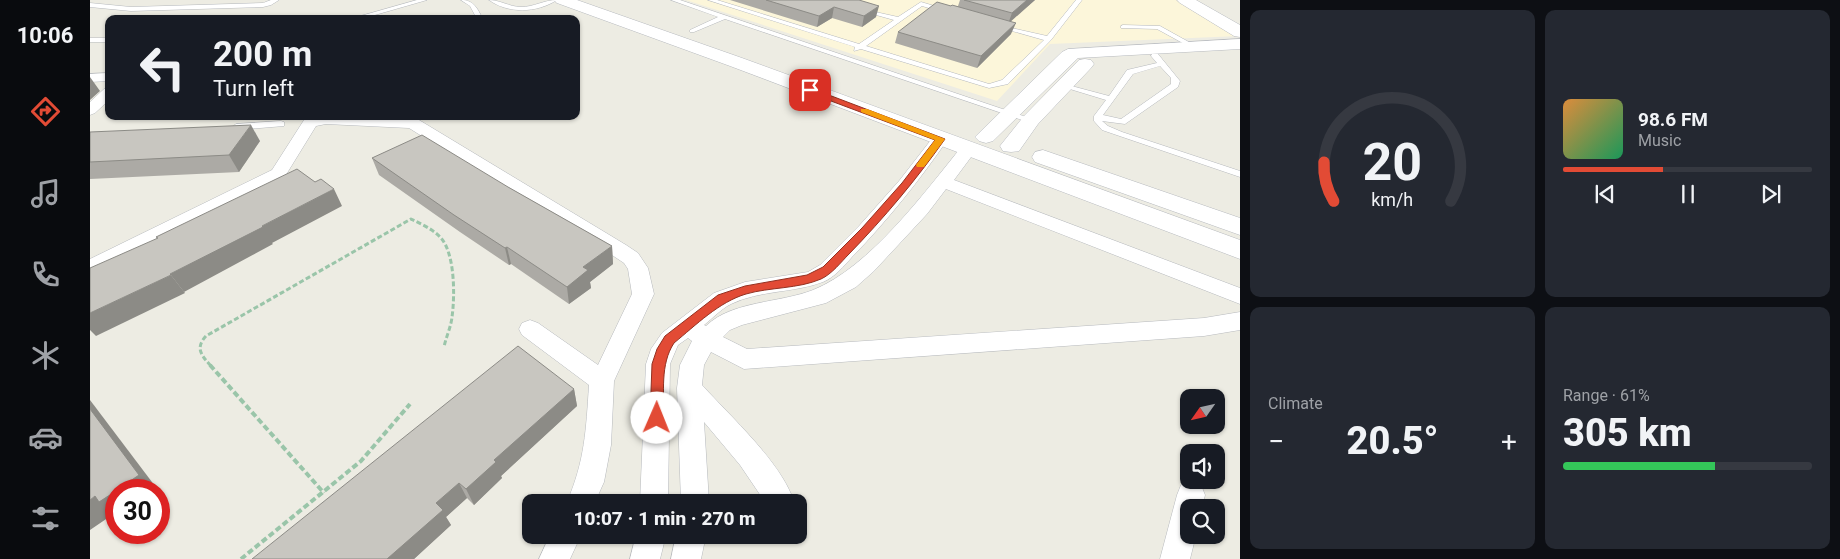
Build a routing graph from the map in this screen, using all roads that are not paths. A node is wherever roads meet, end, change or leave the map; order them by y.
1 (276, 0) edge
2 (424, 0) edge
3 (464, 0) edge
4 (492, 0) edge
5 (554, 0) edge
6 (562, 0) edge
7 (606, 0) edge
8 (674, 0) edge
9 (711, 0) edge
10 (1079, 0) edge
11 (1185, 0) edge
12 (90, 5) edge
13 (856, 8) edge
14 (955, 14) edge
15 (368, 15) edge
16 (478, 15) edge
17 (724, 17) junction
18 (900, 20) junction
19 (993, 24) edge
20 (1123, 27) dead end
21 (692, 31) junction
22 (1240, 32) edge
23 (1049, 39) junction
24 (90, 40) edge
25 (105, 40) edge
26 (1240, 44) edge
27 (860, 47) junction
28 (1240, 52) edge
29 (1171, 54) junction
30 (1068, 56) junction
31 (844, 57) junction
32 (1088, 62) junction
33 (105, 77) edge
34 (90, 78) edge
35 (1064, 86) junction
36 (90, 88) edge
37 (105, 93) edge
38 (105, 96) edge
39 (1110, 100) junction
40 (90, 110) edge
41 (1010, 113) junction
42 (1098, 116) junction
43 (322, 120) edge
44 (348, 120) edge
45 (1031, 120) junction
46 (281, 124) dead end
47 (223, 128) edge
48 (940, 139) junction
49 (978, 143) junction
50 (1011, 146) junction
51 (1240, 174) edge
52 (905, 185) junction
53 (937, 189) junction
54 (1240, 227) edge
55 (1240, 250) edge
56 (90, 268) edge
57 (1240, 296) edge
58 (1240, 322) edge
59 (687, 325) junction
60 (530, 328) dead end
61 (707, 339) junction
62 (602, 381) junction
63 (689, 388) junction
64 (585, 494) edge
65 (654, 494) edge
66 (695, 494) edge
67 (775, 494) edge
68 (1191, 496) dead end
69 (562, 544) edge
70 (648, 544) edge
71 (689, 544) edge
72 (554, 559) edge
73 (645, 559) edge
74 (686, 559) edge
75 (1175, 559) edge

1 - 12 lane
2 - 15 lane
3 - 16 lane
4 - 5 lane
6 - 48 main road
7 - 21 main road
8 - 17 lane
9 - 27 lane
10 - 23 lane
11 - 22 main road
13 - 18 lane
14 - 18 lane
17 - 21 lane
17 - 31 lane
18 - 27 lane
19 - 23 lane
20 - 29 lane
21 - 49 main road
23 - 27 lane
24 - 25 lane
26 - 29 main road
27 - 31 lane
28 - 29 main road
29 - 30 main road
29 - 32 main road
29 - 39 lane
29 - 42 lane
30 - 32 main road
30 - 41 main road
31 - 41 lane
32 - 35 main road
33 - 34 street
35 - 39 lane
35 - 45 main road
36 - 37 street
38 - 40 street
39 - 42 lane
41 - 45 lane
41 - 49 main road
42 - 51 lane
43 - 56 street
44 - 62 street
45 - 50 main road
46 - 47 lane
48 - 49 main road
48 - 52 street
49 - 50 main road
49 - 53 street
49 - 55 main road
50 - 54 main road
52 - 53 street
52 - 59 street
53 - 57 street
53 - 61 street
58 - 61 street
59 - 61 street
59 - 65 street
60 - 62 street
61 - 63 street
62 - 64 street
63 - 66 street
63 - 67 street
68 - 75 street
69 - 72 street
70 - 73 street
71 - 74 street

